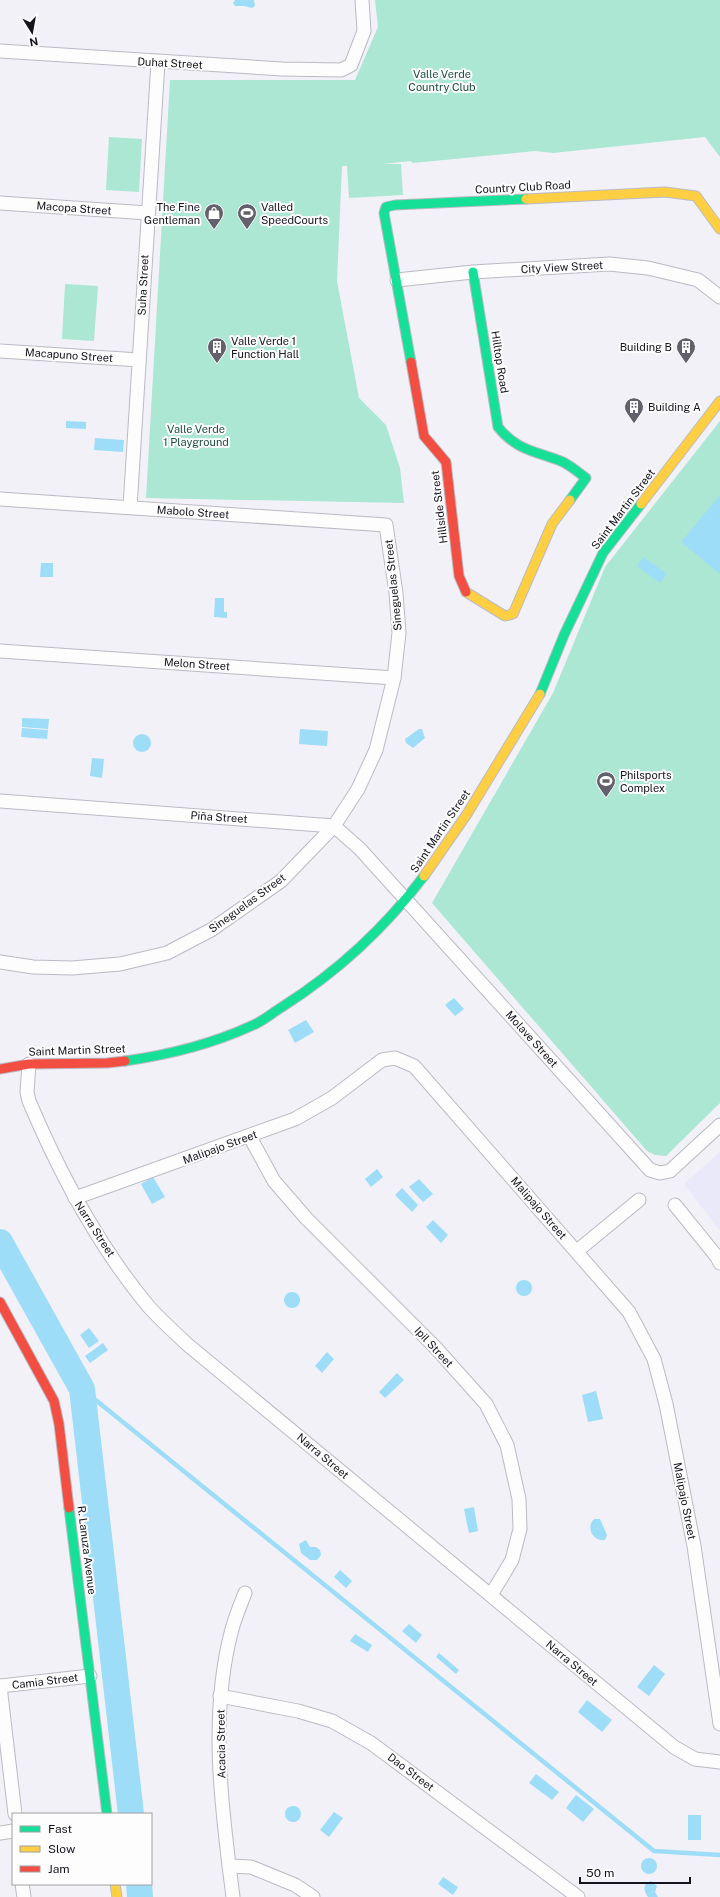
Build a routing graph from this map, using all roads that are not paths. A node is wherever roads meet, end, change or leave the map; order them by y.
1 (362, 0) edge
2 (0, 51) edge
3 (158, 62) junction
4 (0, 203) edge
5 (148, 213) junction
6 (720, 229) edge
7 (473, 272) junction
8 (397, 280) junction
9 (720, 297) edge
10 (0, 351) edge
11 (139, 360) junction
12 (720, 401) edge
13 (586, 478) joint
14 (0, 499) edge
15 (130, 507) junction
16 (386, 525) joint
17 (0, 651) edge
18 (394, 678) junction
19 (0, 801) edge
20 (334, 826) junction
21 (406, 901) junction
22 (0, 962) edge
23 (0, 1058) edge
24 (23, 1064) junction
25 (0, 1069) edge
26 (720, 1125) edge
27 (250, 1137) junction
28 (75, 1198) junction
29 (639, 1200) dead end
30 (675, 1205) dead end
31 (578, 1251) junction
32 (720, 1263) edge
33 (0, 1302) edge
34 (245, 1593) dead end
35 (491, 1595) junction
36 (90, 1676) junction
37 (0, 1686) edge
38 (220, 1696) junction
39 (720, 1724) edge
40 (720, 1762) edge
41 (15, 1813) edge
42 (107, 1813) edge
43 (12, 1831) edge
44 (0, 1833) edge
45 (229, 1866) junction
46 (22, 1885) edge
47 (115, 1885) edge
48 (24, 1897) edge
49 (117, 1897) edge
50 (233, 1897) edge
51 (313, 1897) edge
52 (578, 1897) edge

1 - 3 street, Duhat Street
2 - 3 street, Duhat Street
3 - 5 street, Suha Street
4 - 5 street, Macopa Street
5 - 11 street, Suha Street
6 - 8 street, Country Club Road
7 - 8 street, City View Street
7 - 9 street, City View Street
7 - 13 street, Hilltop Road
8 - 13 street, Hillside Street
10 - 11 street, Macapuno Street
11 - 15 street, Suha Street
12 - 21 street, Saint Martin Street
14 - 15 street, Mabolo Street
15 - 16 street, Mabolo Street
16 - 18 street, Sineguelas Street
17 - 18 street, Melon Street
18 - 20 street, Sineguelas Street
19 - 20 street, Piña Street
20 - 21 street
20 - 22 street, Sineguelas Street
21 - 24 street, Saint Martin Street
21 - 26 street, Molave Street
23 - 24 street, Saint Martin Street
24 - 25 street, Saint Martin Street
24 - 28 street, Narra Street
27 - 28 street, Malipajo Street
27 - 31 street, Malipajo Street
27 - 35 street, Ipil Street
28 - 35 street, Narra Street
29 - 31 street
30 - 32 street
31 - 39 street, Malipajo Street
33 - 36 street, R. Lanuza Avenue
34 - 38 street, Acacia Street
35 - 40 street, Narra Street
36 - 37 street, Camia Street
36 - 42 street, R. Lanuza Avenue
37 - 41 street
38 - 45 street, Acacia Street
38 - 52 street, Dao Street
43 - 44 street
45 - 50 street, Acacia Street
45 - 51 street
46 - 48 street
47 - 49 street

